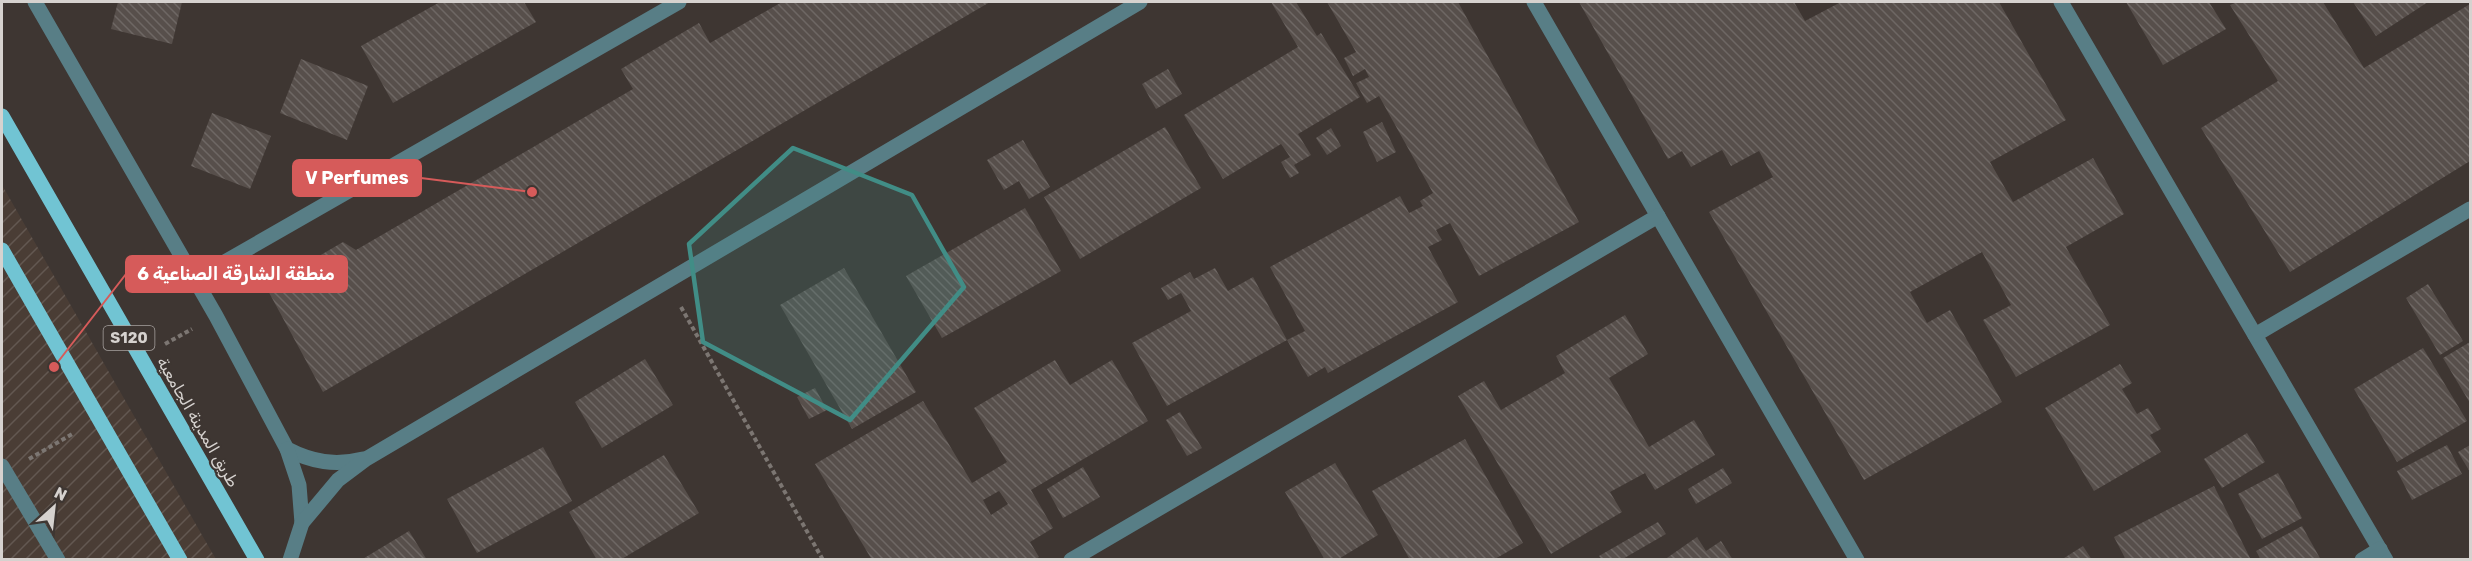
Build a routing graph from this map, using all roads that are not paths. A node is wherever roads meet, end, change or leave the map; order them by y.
1 (35, 2) edge
2 (679, 2) edge
3 (1137, 2) edge
4 (1534, 2) edge
5 (2061, 2) edge
6 (2, 116) edge
7 (2470, 208) edge
8 (1658, 216) junction
9 (2, 250) edge
10 (195, 279) junction
11 (2255, 335) junction
12 (287, 449) junction
13 (366, 459) junction
14 (2, 466) edge
15 (302, 523) junction
16 (2383, 554) edge
17 (58, 560) edge
18 (180, 560) edge
19 (257, 560) edge
20 (290, 560) edge
21 (1071, 560) edge
22 (1857, 560) edge
23 (2362, 560) edge

1 - 10 street
2 - 10 street
3 - 13 street
4 - 8 street
5 - 11 street
6 - 19 main road, طريق المدينة الجامعية / S120
7 - 11 street
8 - 21 street
8 - 22 street
9 - 18 main road
10 - 12 street
11 - 16 street
12 - 13 street
12 - 15 street
13 - 15 street
14 - 17 street
15 - 20 street
16 - 23 street

